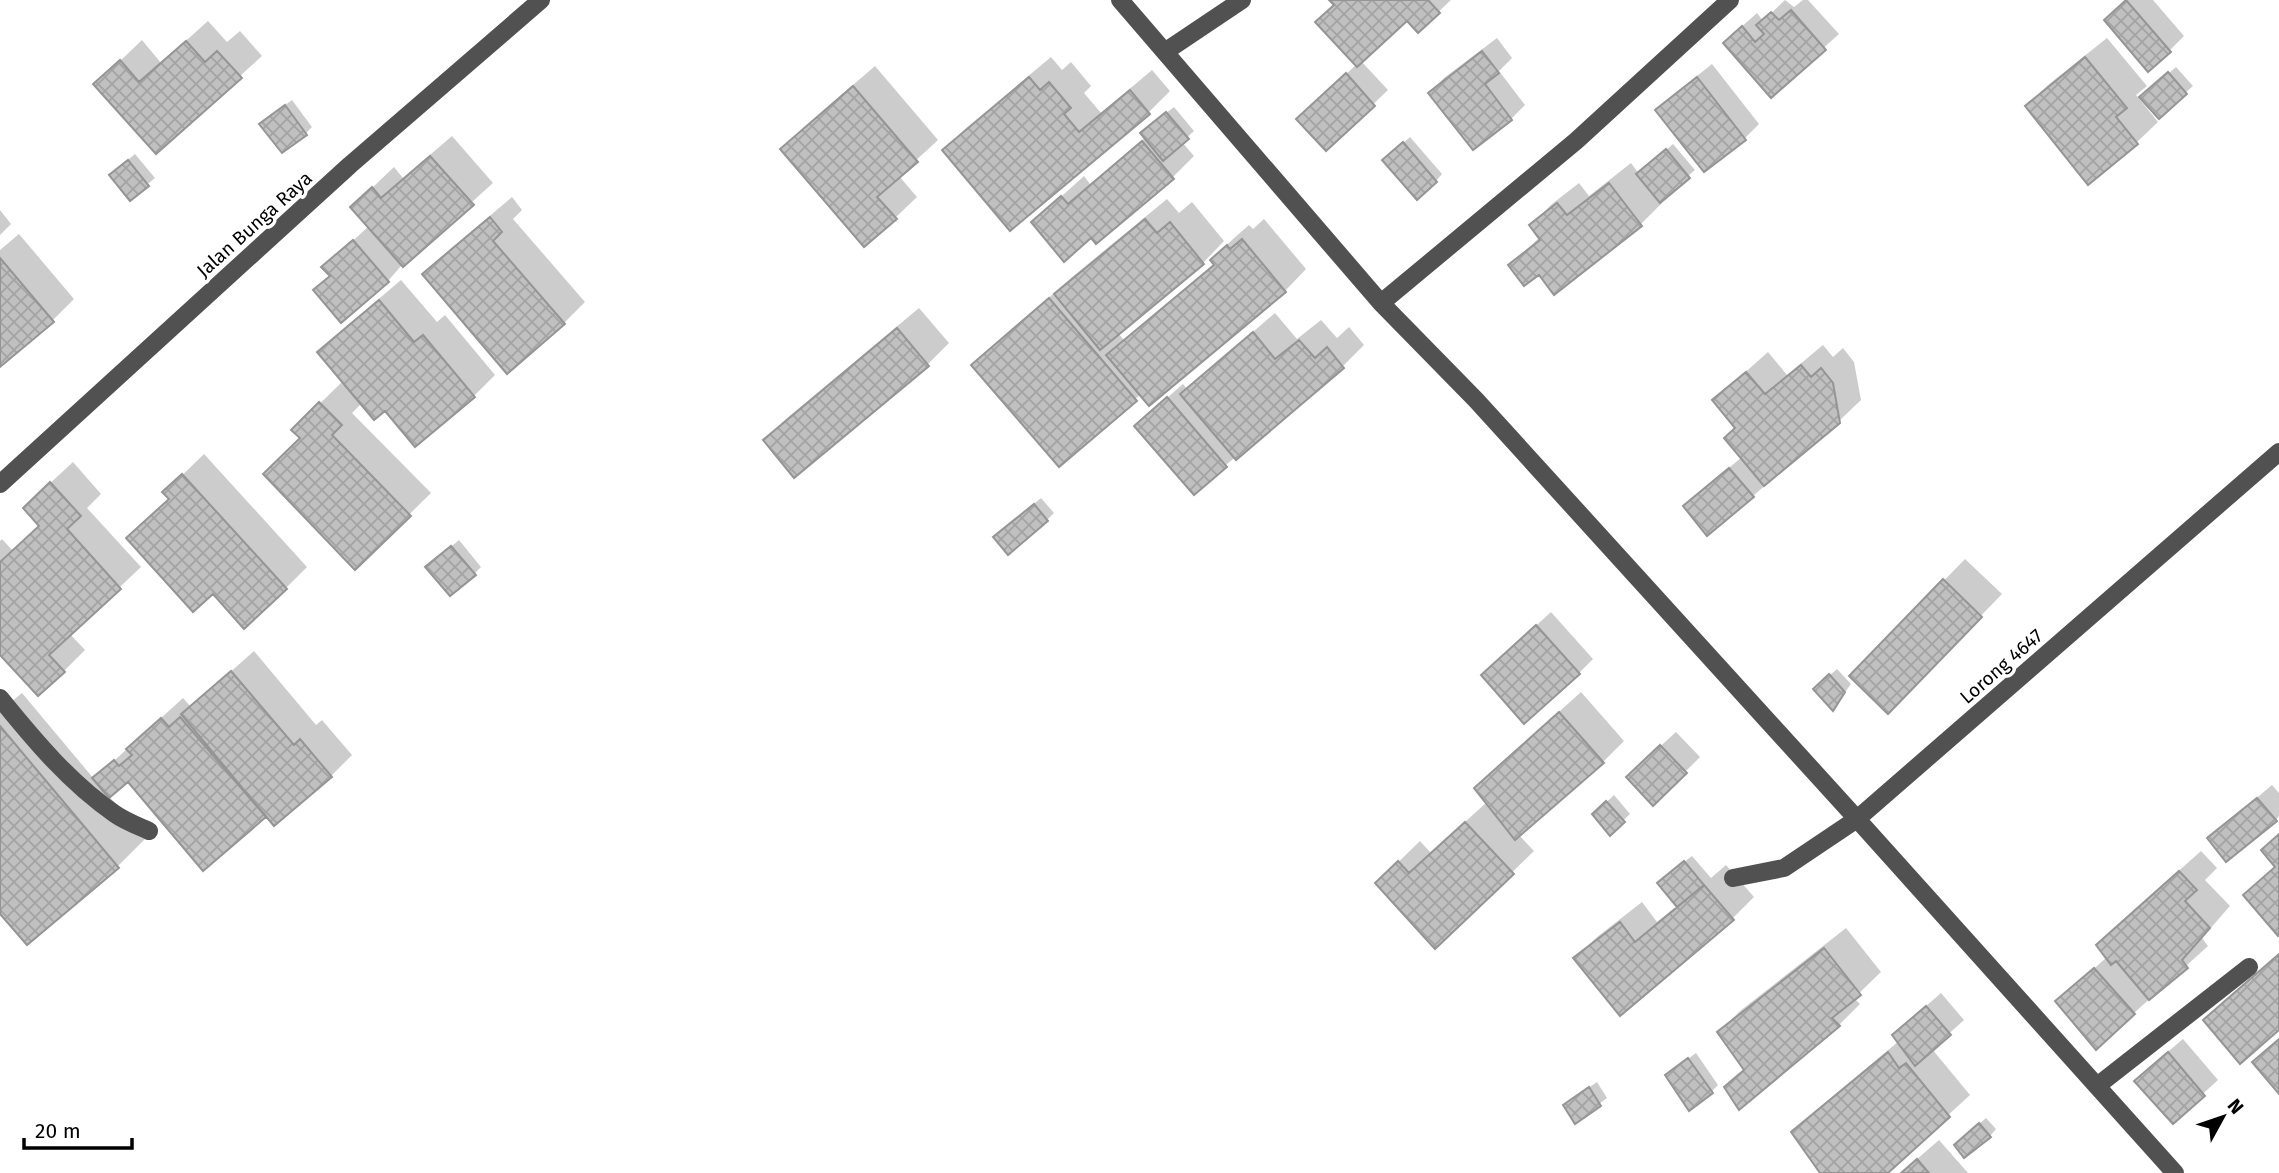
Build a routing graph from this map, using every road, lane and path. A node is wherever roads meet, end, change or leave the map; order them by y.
1 (541, 0) edge
2 (1120, 0) edge
3 (1242, 0) edge
4 (1730, 0) edge
5 (1166, 51) junction
6 (1381, 303) junction
7 (2279, 452) edge
8 (0, 484) edge
9 (0, 698) edge
10 (1857, 819) junction
11 (149, 831) dead end
12 (1733, 878) dead end
13 (2249, 967) dead end
14 (2097, 1086) junction
15 (2175, 1173) edge

1 - 8 street, Jalan Bunga Raya
2 - 5 street
3 - 5 street
4 - 6 street
5 - 6 street
6 - 10 street
7 - 10 street, Lorong 4647
9 - 11 street
10 - 12 street, Lorong 4647
10 - 14 street
13 - 14 street
14 - 15 street

